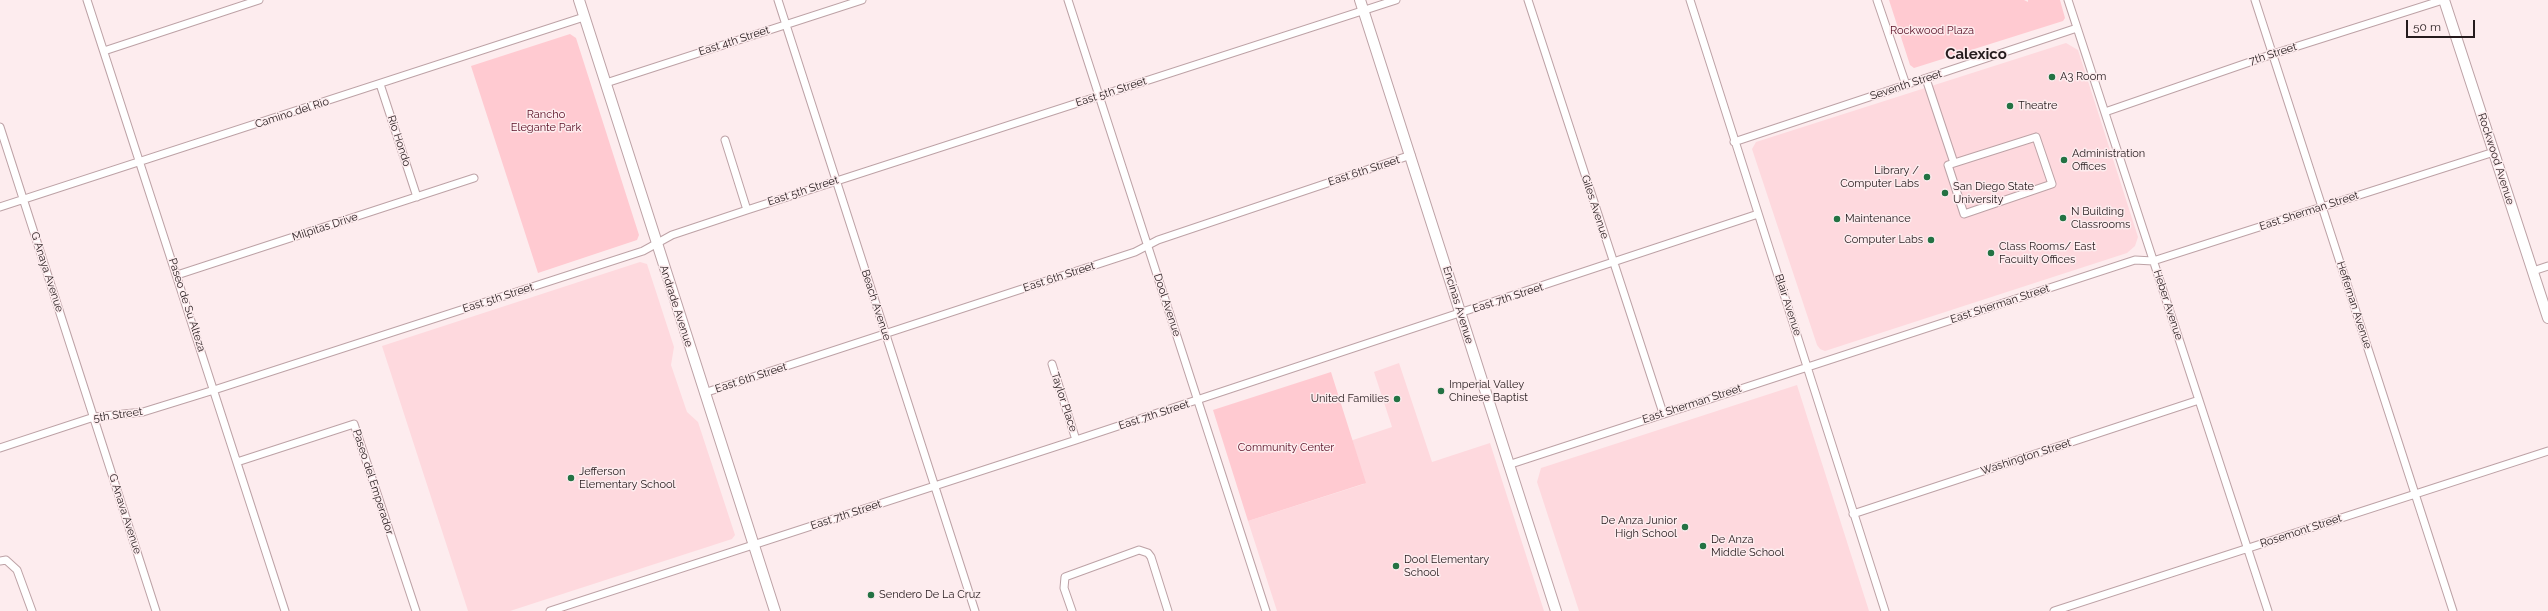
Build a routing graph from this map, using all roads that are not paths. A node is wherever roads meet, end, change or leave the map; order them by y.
1 (87, 0) edge
2 (259, 0) edge
3 (579, 0) edge
4 (778, 0) edge
5 (862, 0) edge
6 (1068, 0) edge
7 (1360, 0) edge
8 (1396, 0) edge
9 (1528, 0) edge
10 (1690, 0) edge
11 (1877, 0) edge
12 (2068, 0) edge
13 (2255, 0) edge
14 (2444, 0) edge
15 (1363, 10) junction
16 (584, 17) junction
17 (786, 24) junction
18 (2077, 28) junction
19 (104, 51) junction
20 (2273, 54) junction
21 (1926, 78) junction
22 (606, 83) junction
23 (380, 84) junction
24 (1906, 85) junction
25 (1100, 96) junction
26 (2105, 112) junction
27 (0, 127) edge
28 (725, 140) dead end
29 (1734, 142) junction
30 (2494, 152) junction
31 (1411, 155) junction
32 (140, 162) junction
33 (1954, 163) junction
34 (474, 178) dead end
35 (836, 181) junction
36 (417, 197) junction
37 (24, 200) junction
38 (0, 207) edge
39 (2322, 207) junction
40 (747, 210) junction
41 (1758, 214) junction
42 (656, 244) junction
43 (1148, 245) junction
44 (2153, 261) junction
45 (1613, 263) junction
46 (2548, 266) edge
47 (2533, 271) junction
48 (177, 275) junction
49 (1461, 314) junction
50 (2548, 318) edge
51 (886, 334) junction
52 (1052, 364) dead end
53 (1808, 366) junction
54 (214, 390) junction
55 (704, 393) junction
56 (1198, 400) junction
57 (2199, 400) junction
58 (1663, 413) junction
59 (94, 418) junction
60 (1076, 440) junction
61 (0, 448) edge
62 (2548, 451) edge
63 (237, 462) junction
64 (1508, 465) junction
65 (935, 486) junction
66 (2415, 493) junction
67 (1853, 514) junction
68 (754, 544) junction
69 (2248, 548) junction
70 (0, 561) edge
71 (32, 611) edge
72 (156, 611) edge
73 (285, 611) edge
74 (416, 611) edge
75 (550, 611) edge
76 (775, 611) edge
77 (975, 611) edge
78 (1072, 611) edge
79 (1168, 611) edge
80 (1266, 611) edge
81 (1556, 611) edge
82 (1885, 611) edge
83 (2054, 611) edge
84 (2268, 611) edge
85 (2453, 611) edge

1 - 19 street, Paseo de Su Alteza
2 - 19 street
3 - 16 street, Andrade Avenue
4 - 17 street, Beach Avenue
5 - 17 street, East 4th Street
6 - 25 street, Dool Avenue
7 - 15 street, Encinas Avenue
8 - 15 street, East 5th Street
9 - 45 street, Giles Avenue
10 - 29 street, Blair Avenue
11 - 24 street
12 - 18 street, Heber Avenue
13 - 20 street, Heffernan Avenue
14 - 20 street, 7th Street
14 - 30 street, Rockwood Avenue
15 - 25 street, East 5th Street
15 - 31 street, Encinas Avenue
16 - 22 street, Andrade Avenue
16 - 23 street, Camino del Rio
17 - 22 street, East 4th Street
17 - 35 street, Beach Avenue
18 - 21 street, Seventh Street
18 - 26 street, Heber Avenue
19 - 32 street, Paseo de Su Alteza
20 - 26 street, 7th Street
20 - 39 street, Heffernan Avenue
21 - 24 street, Seventh Street
21 - 33 street
22 - 42 street, Andrade Avenue
23 - 32 street, Camino del Rio
23 - 36 street, Rio Hondo
24 - 29 street, Seventh Street
25 - 35 street, East 5th Street
25 - 43 street, Dool Avenue
26 - 44 street, Heber Avenue
27 - 37 street, G Anaya Avenue
28 - 40 street
29 - 41 street, Blair Avenue
30 - 39 street, East Sherman Street
30 - 47 street, Rockwood Avenue
31 - 43 street, East 6th Street
31 - 49 street, Encinas Avenue
32 - 37 street, Camino del Rio
32 - 48 street, Paseo de Su Alteza
33 - 33 street
34 - 36 street, Milpitas Drive
35 - 40 street, East 5th Street
35 - 51 street, Beach Avenue
36 - 48 street, Milpitas Drive
37 - 38 street, Camino del Rio
37 - 59 street, G Anaya Avenue
39 - 44 street, East Sherman Street
39 - 66 street, Heffernan Avenue
40 - 42 street, East 5th Street
41 - 45 street, East 7th Street
41 - 53 street, Blair Avenue
42 - 54 street, East 5th Street
42 - 55 street, Andrade Avenue
43 - 51 street, East 6th Street
43 - 56 street, Dool Avenue
44 - 53 street, East Sherman Street
44 - 57 street, Heber Avenue
45 - 49 street, East 7th Street
45 - 58 street, Giles Avenue
46 - 47 street
47 - 50 street, Rockwood Avenue
48 - 54 street, Paseo de Su Alteza
49 - 56 street, East 7th Street
49 - 64 street, Encinas Avenue
51 - 55 street, East 6th Street
51 - 65 street, Beach Avenue
52 - 60 street, Taylor Place
53 - 58 street, East Sherman Street
53 - 67 street, Blair Avenue
54 - 59 street, 5th Street
54 - 63 street, Paseo de Su Alteza
55 - 68 street, Andrade Avenue
56 - 60 street, East 7th Street
56 - 80 street, Dool Avenue
57 - 67 street, Washington Street
57 - 69 street, Heber Avenue
58 - 64 street, East Sherman Street
59 - 61 street, 5th Street
59 - 72 street, G Anava Avenue
60 - 65 street, East 7th Street
62 - 66 street, Rosemont Street
63 - 73 street, Paseo de Su Alteza
63 - 74 street, Paseo del Emperador
64 - 81 street, Encinas Avenue
65 - 68 street, East 7th Street
65 - 77 street, Beach Avenue
66 - 69 street, Rosemont Street
66 - 85 street, Heffernan Avenue
67 - 82 street, Blair Avenue
68 - 75 street, East 7th Street
68 - 76 street, Andrade Avenue
69 - 83 street, Rosemont Street
69 - 84 street, Heber Avenue
70 - 71 street
78 - 79 street

